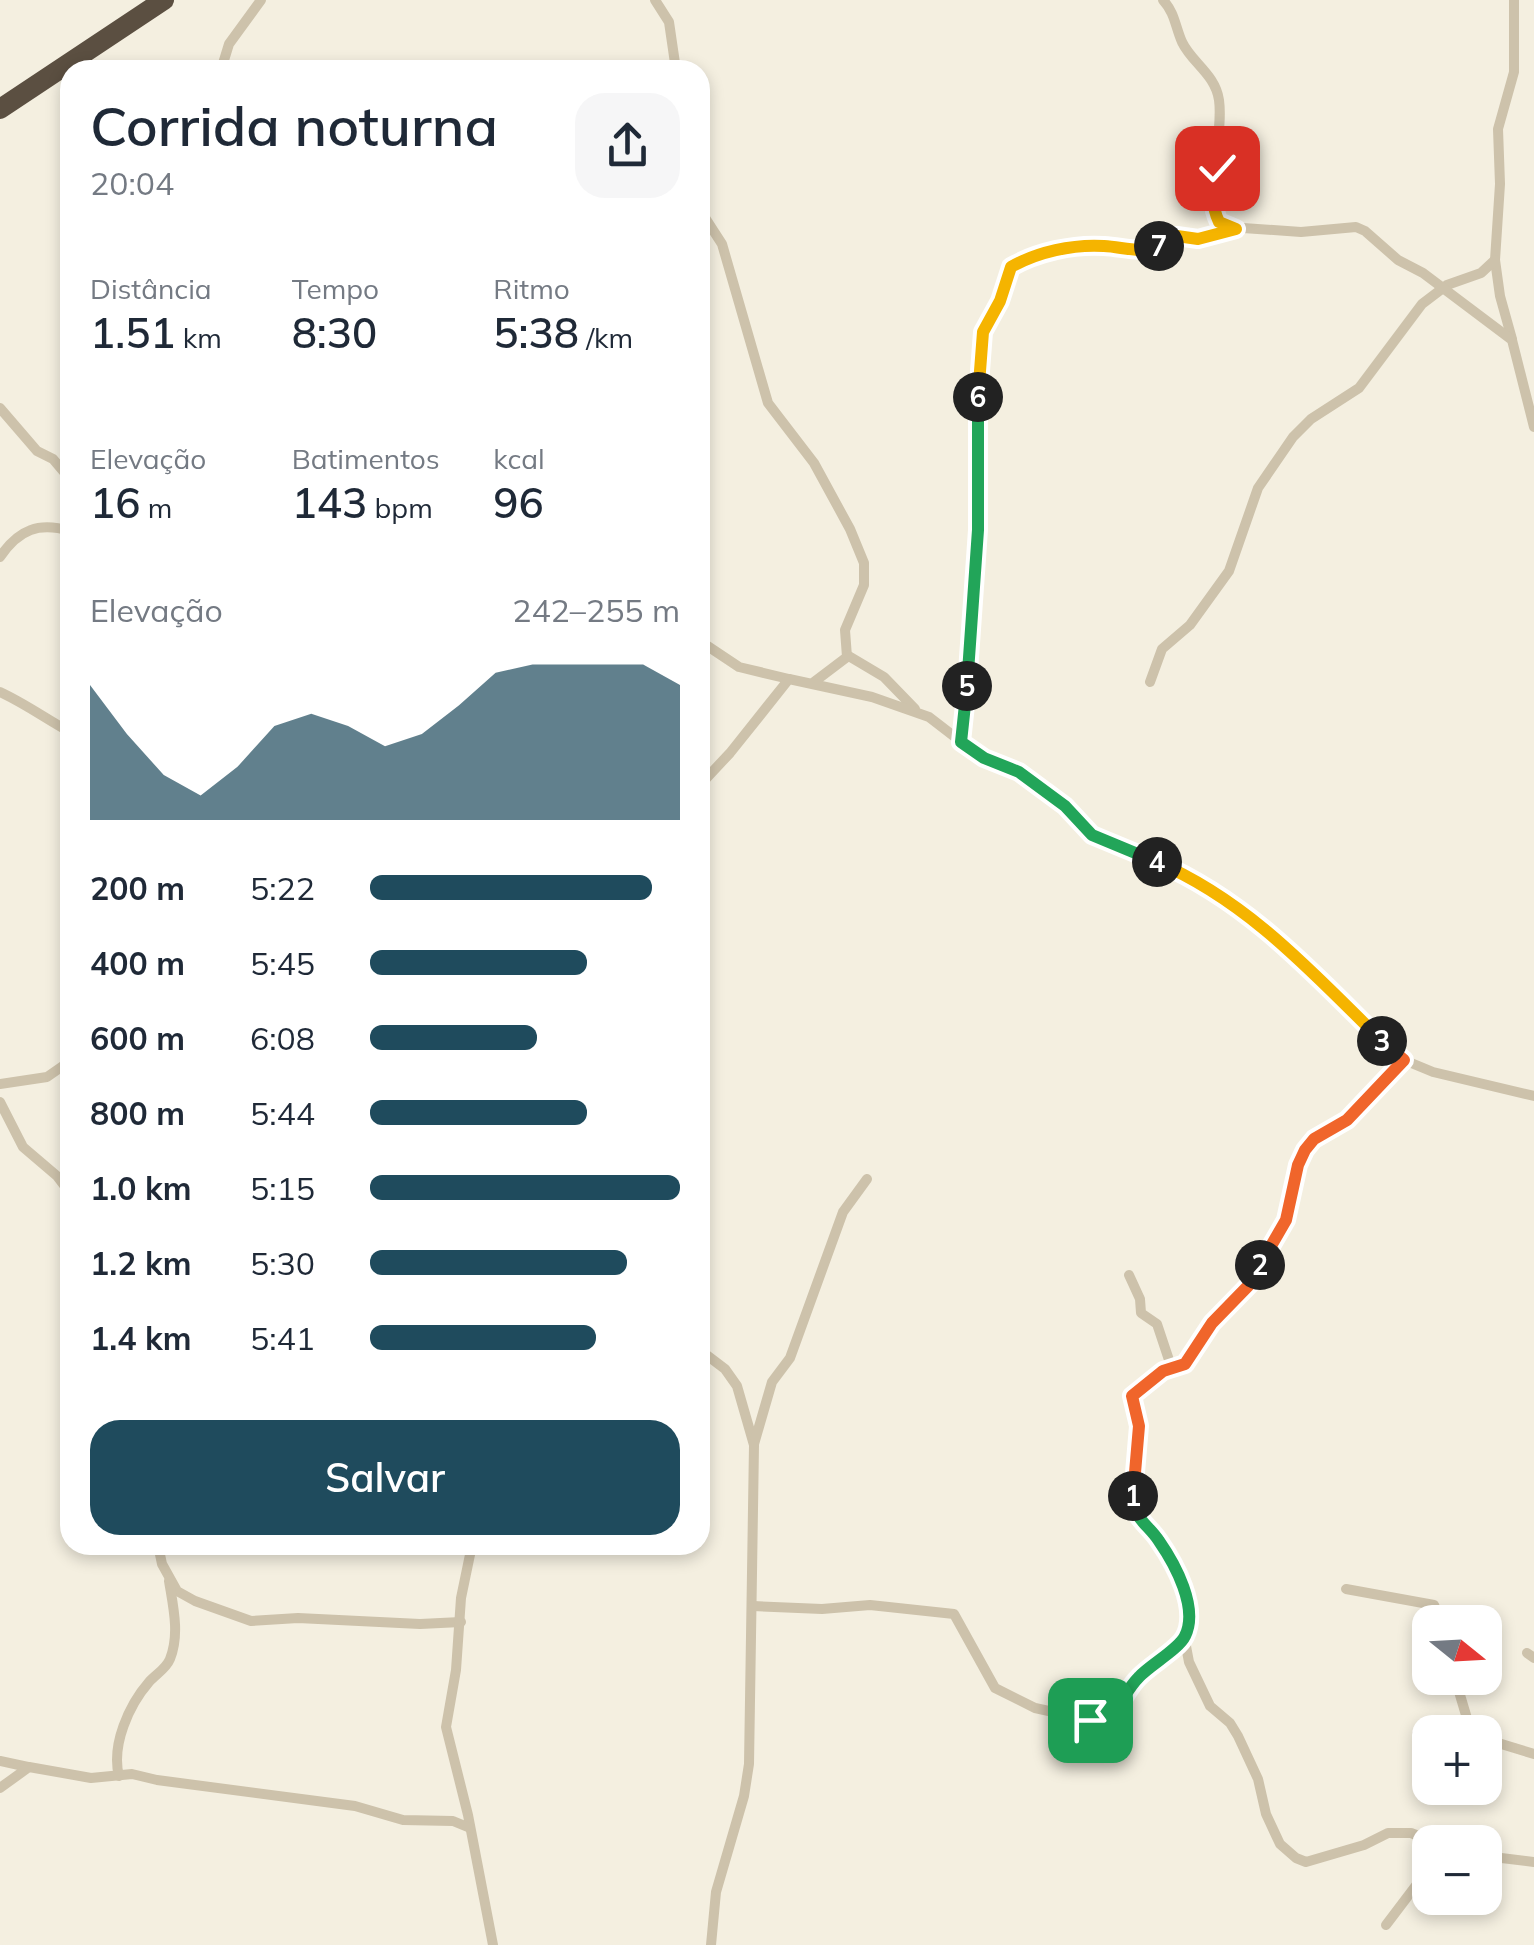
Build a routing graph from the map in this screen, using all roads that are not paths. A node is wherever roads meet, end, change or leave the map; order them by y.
1 (164, 0) edge
2 (260, 0) edge
3 (654, 0) edge
4 (1163, 0) edge
5 (1514, 0) edge
6 (74, 60) edge
7 (224, 60) edge
8 (675, 60) edge
9 (60, 69) edge
10 (0, 109) edge
11 (710, 225) edge
12 (1236, 229) junction
13 (1495, 260) junction
14 (1443, 288) junction
15 (1512, 340) junction
16 (1530, 393) edge
17 (0, 408) edge
18 (1534, 427) edge
19 (60, 468) edge
20 (60, 528) edge
21 (0, 557) edge
22 (710, 648) edge
23 (848, 654) junction
24 (790, 679) junction
25 (813, 682) junction
26 (1150, 682) dead end
27 (0, 692) edge
28 (916, 710) junction
29 (60, 728) edge
30 (961, 742) junction
31 (710, 772) edge
32 (1404, 1060) junction
33 (60, 1069) edge
34 (0, 1084) edge
35 (1534, 1096) edge
36 (0, 1102) edge
37 (867, 1179) dead end
38 (60, 1180) edge
39 (1129, 1275) dead end
40 (710, 1358) edge
41 (1171, 1366) junction
42 (754, 1445) junction
43 (161, 1555) edge
44 (470, 1555) edge
45 (168, 1577) junction
46 (1346, 1590) dead end
47 (1435, 1605) edge
48 (753, 1606) junction
49 (461, 1622) junction
50 (1185, 1637) junction
51 (1502, 1744) edge
52 (1534, 1754) edge
53 (0, 1761) edge
54 (28, 1767) junction
55 (119, 1776) junction
56 (0, 1788) edge
57 (470, 1828) junction
58 (1412, 1835) edge
59 (1502, 1858) edge
60 (1534, 1862) edge
61 (1412, 1891) edge
62 (1386, 1925) dead end
63 (493, 1945) edge
64 (711, 1945) edge

1 - 6 highway
2 - 7 street
3 - 8 street
4 - 12 street
5 - 13 street
9 - 10 highway
11 - 23 street
12 - 14 street
12 - 30 street
13 - 14 street
13 - 15 street
14 - 15 street
14 - 26 street
15 - 16 street
16 - 18 street
17 - 19 street
20 - 21 street
22 - 24 street
23 - 25 street
23 - 28 street
24 - 25 street
24 - 31 street
25 - 28 street
27 - 29 street
28 - 30 street
30 - 32 street
32 - 35 street
32 - 41 street
33 - 34 street
36 - 38 street
37 - 42 street
39 - 41 street
40 - 42 street
41 - 50 street
42 - 48 street
43 - 45 street
44 - 49 street
45 - 49 street
45 - 55 street
46 - 47 street
48 - 50 street
48 - 64 street
49 - 57 street
50 - 58 street
51 - 52 street
53 - 54 street
54 - 55 street
54 - 56 street
55 - 57 street
57 - 63 street
59 - 60 street
61 - 62 street

